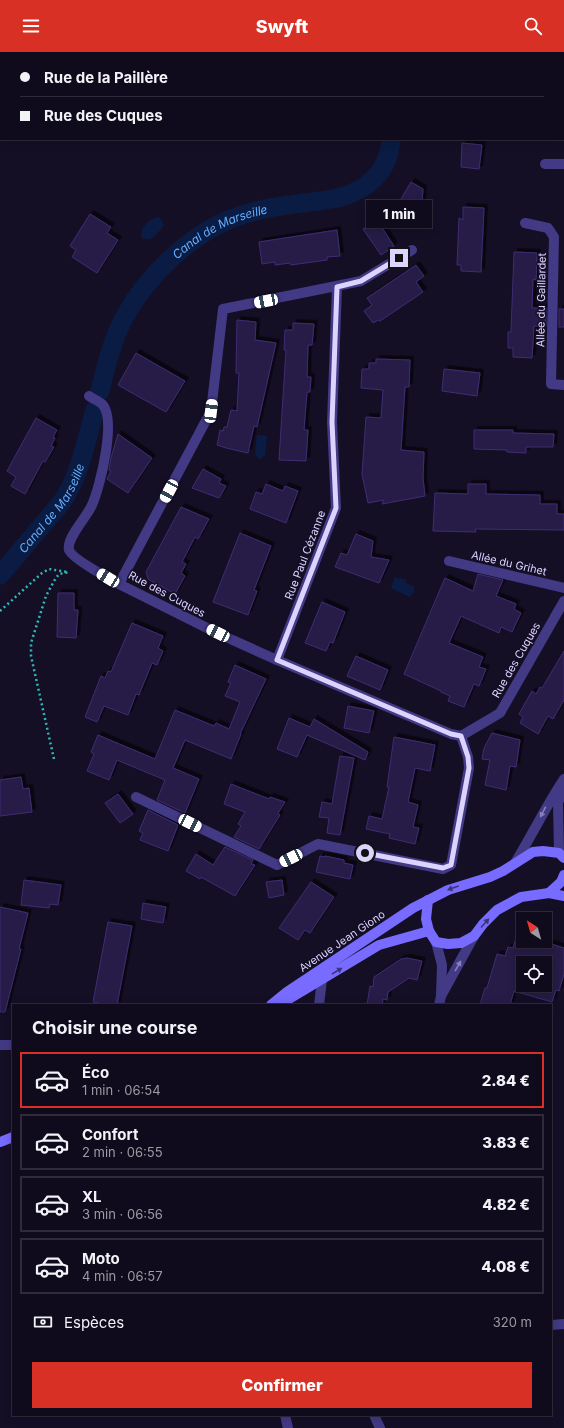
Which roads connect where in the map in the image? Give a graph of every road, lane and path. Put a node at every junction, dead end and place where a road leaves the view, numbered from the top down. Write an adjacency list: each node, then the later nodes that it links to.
1 (545, 164): 2 (street)
2 (564, 164)
3 (525, 223): 6 (street, Allée du Gaillardet)
4 (412, 250): 5 (street, Rue des Cuques)
5 (337, 287): 11 (street, Rue des Cuques); 15 (street, Rue Paul Cézanne)
6 (564, 385)
7 (89, 396): 11 (street)
8 (449, 561): 12 (street, Allée du Grihet)
9 (68, 572): 10 (path); 14 (path); 17 (path)
10 (74, 573)
11 (119, 584): 15 (street, Rue des Cuques)
12 (564, 588)
13 (564, 601): 16 (street, Rue des Cuques)
14 (0, 611)
15 (277, 660): 16 (street, Rue des Cuques)
16 (461, 736): 20 (street)
17 (54, 759)
18 (564, 779): 22 (street, one-way to 22)
19 (564, 788): 21 (street)
20 (136, 797)
21 (562, 855): 22 (street, Avenue Jean Giono)
22 (515, 863): 26 (street, Avenue Jean Giono, one-way to 26)
23 (564, 875): 24 (street)
24 (549, 893): 25 (street); 28 (street, one-way to 24)
25 (564, 896)
26 (428, 900): 27 (street); 32 (street, Avenue Jean Giono)
27 (429, 931): 29 (street); 30 (street, Avenue Jean Giono, one-way to 27)
28 (474, 936): 29 (street); 31 (street, one-way to 28)
29 (436, 942): 31 (street)
30 (322, 980): 33 (street, Avenue Jean Giono); 34 (street)
31 (440, 1000)
32 (271, 1004)
33 (281, 1004)
34 (319, 1004)
35 (0, 1044): 36 (street)
36 (12, 1045)
37 (12, 1136): 38 (street)
38 (0, 1142)
39 (564, 1324): 40 (street)
40 (552, 1326)
41 (284, 1416): 43 (street)
42 (374, 1416): 44 (street)
43 (288, 1428)
44 (380, 1428)

